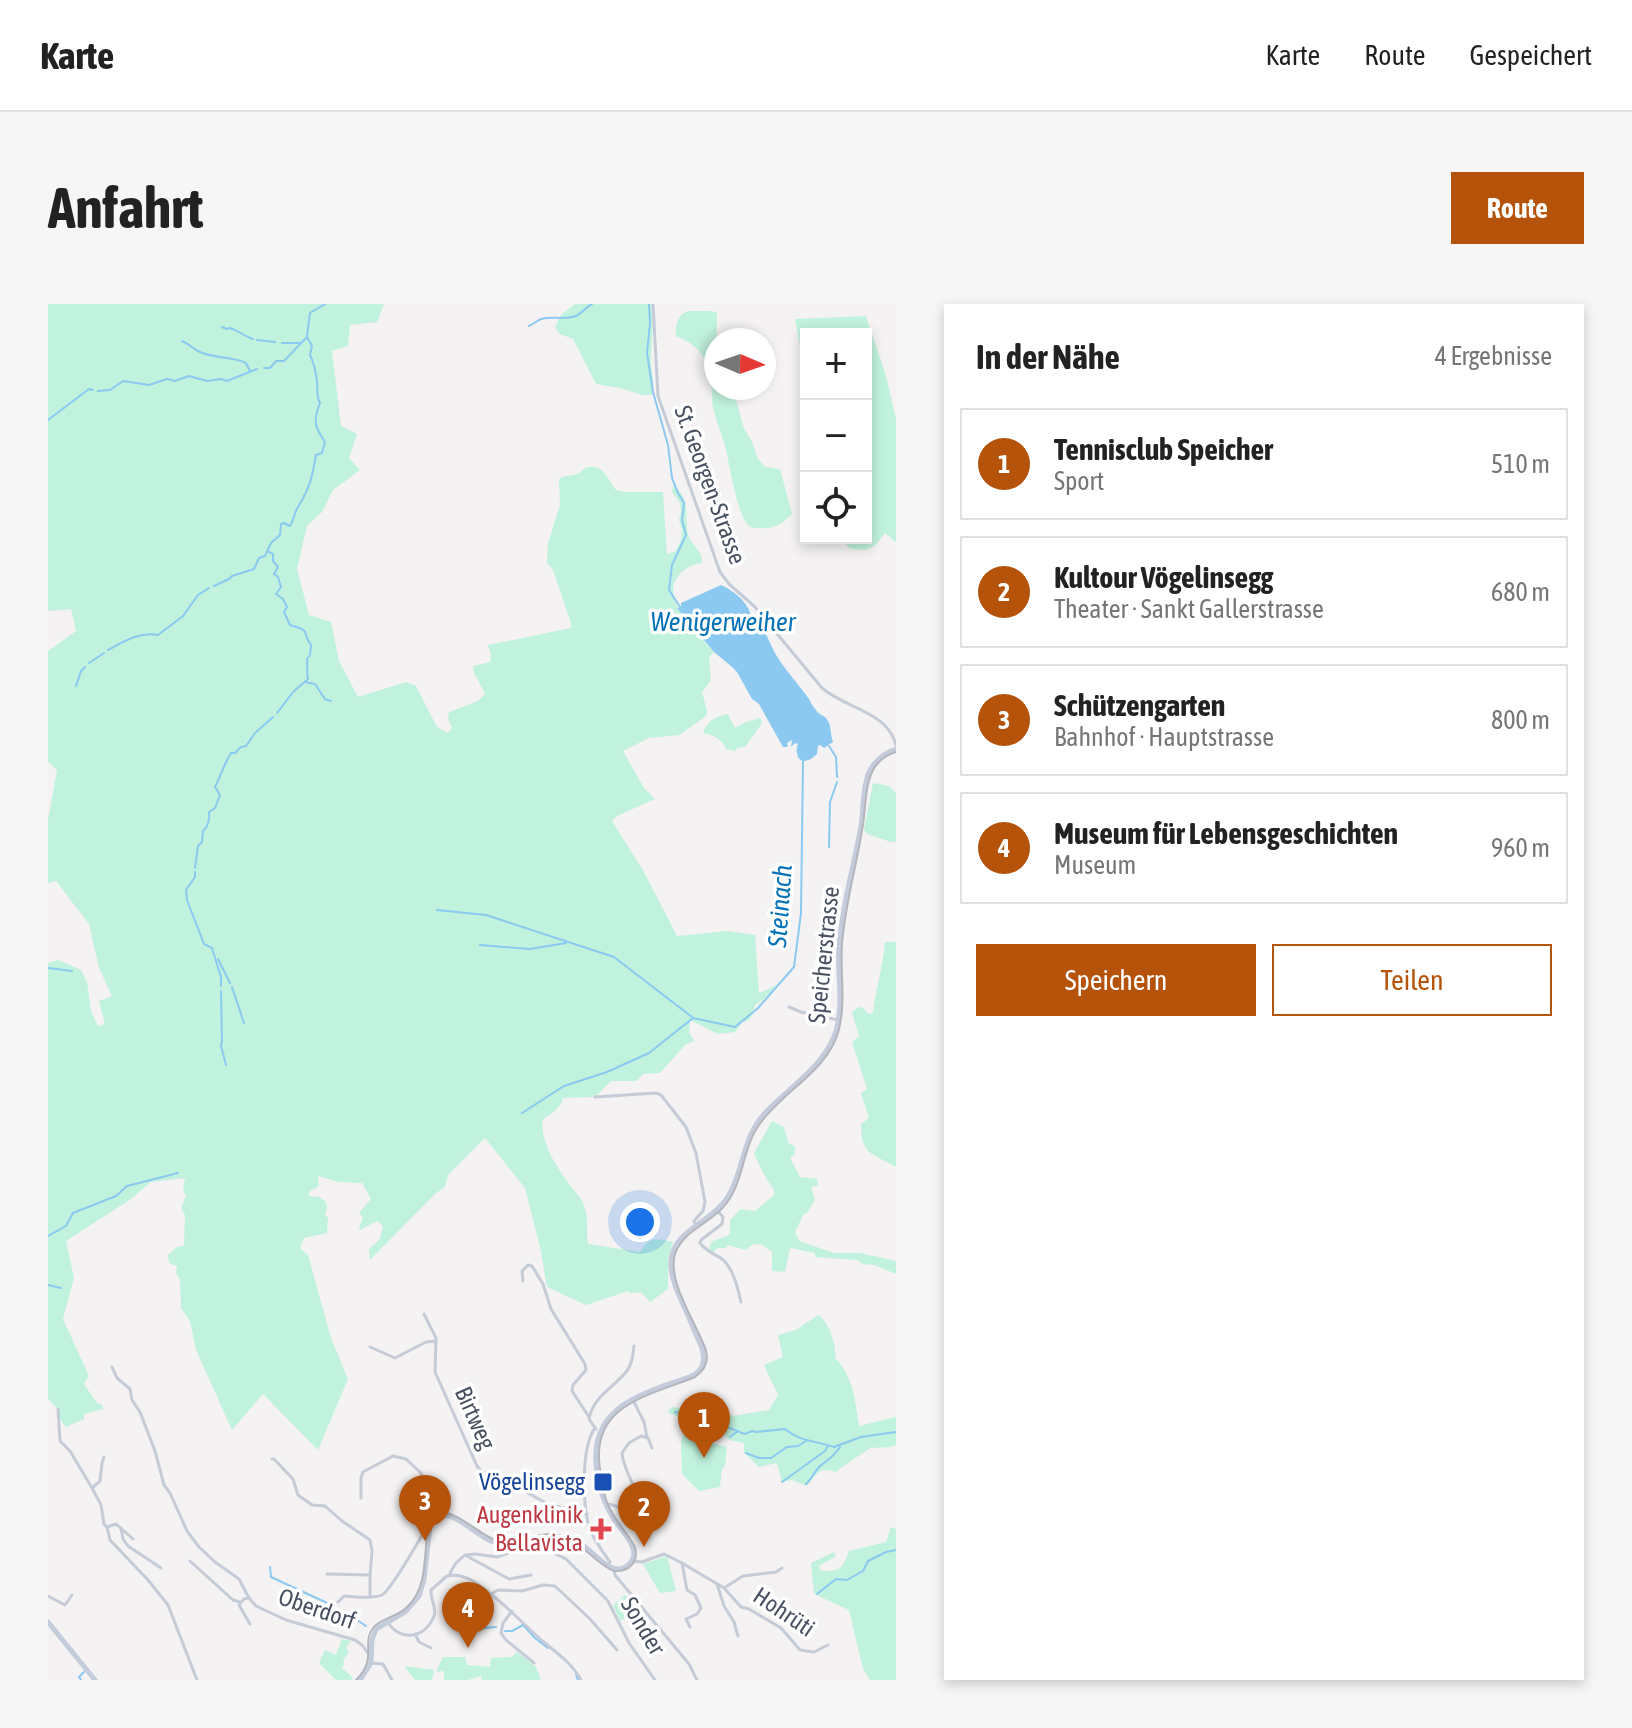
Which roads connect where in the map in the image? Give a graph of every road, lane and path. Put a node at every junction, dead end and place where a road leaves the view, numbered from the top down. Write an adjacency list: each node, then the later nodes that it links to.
1 (653, 304): 2 (street, St. Georgen-Strasse)
2 (896, 747): 4 (main road, Speicherstrasse)
3 (789, 1007): 4 (street)
4 (838, 1020): 6 (main road, Speicherstrasse)
5 (595, 1097): 7 (street)
6 (717, 1210): 7 (main road, Speicherstrasse); 9 (street)
7 (696, 1226): 15 (main road, Speicherstrasse)
8 (523, 1281): 17 (street)
9 (741, 1302)
10 (424, 1314): 11 (street, Birtweg)
11 (436, 1341): 13 (street); 26 (street, Birtweg)
12 (634, 1346): 17 (street)
13 (370, 1347)
14 (112, 1367): 54 (street, Oberdorf)
15 (632, 1399): 18 (main road); 19 (street)
16 (58, 1409): 23 (street)
17 (589, 1417): 18 (street)
18 (598, 1430): 25 (main road); 26 (street)
19 (647, 1437): 20 (street); 25 (street)
20 (652, 1448)
21 (104, 1457): 23 (street)
22 (272, 1459): 43 (street)
23 (92, 1488): 28 (street)
24 (361, 1498): 27 (street)
25 (606, 1506): 36 (main road)
26 (587, 1514): 38 (street)
27 (441, 1515): 30 (main road); 31 (main road)
28 (107, 1527): 29 (street); 71 (street)
29 (121, 1528): 32 (street); 39 (street)
30 (430, 1530): 53 (street); 58 (main road)
31 (561, 1538): 33 (street); 38 (main road)
32 (133, 1539)
33 (519, 1549): 34 (street); 75 (street, Sonder)
34 (465, 1555): 44 (street); 45 (street)
35 (190, 1561): 55 (street, Oberdorf)
36 (632, 1561): 37 (street, Hohrüti); 41 (main road)
37 (682, 1563): 47 (street, Hohrüti); 61 (street)
38 (608, 1565): 41 (main road)
39 (161, 1568)
40 (782, 1568): 49 (street, Hohrüti)
41 (615, 1569): 76 (street)
42 (327, 1574): 43 (street)
43 (370, 1575): 53 (street)
44 (450, 1575): 50 (street); 62 (street)
45 (531, 1575)
46 (558, 1580): 48 (street)
47 (717, 1584): 49 (street, Hohrüti); 63 (street, Hohrüti)
48 (555, 1586): 50 (street); 66 (street)
49 (724, 1588): 64 (street, Hohrüti)
50 (491, 1594): 57 (street)
51 (72, 1595): 52 (street)
52 (48, 1596)
53 (370, 1596): 56 (street)
54 (249, 1598): 55 (street, Oberdorf); 67 (street, Oberdorf)
55 (240, 1602): 60 (street, Oberdorf)
56 (338, 1602)
57 (512, 1611): 69 (street); 74 (street)
58 (387, 1621): 62 (street); 67 (main road)
59 (48, 1622): 70 (main road)
60 (250, 1624)
61 (690, 1627)
62 (415, 1634): 65 (street)
63 (738, 1636)
64 (828, 1645)
65 (431, 1648)
66 (617, 1650)
67 (371, 1653): 68 (main road)
68 (371, 1663): 72 (main road); 73 (street)
69 (534, 1663)
70 (95, 1680)
71 (197, 1680)
72 (360, 1680)
73 (392, 1680)
74 (581, 1680)
75 (655, 1680)
76 (697, 1680)

